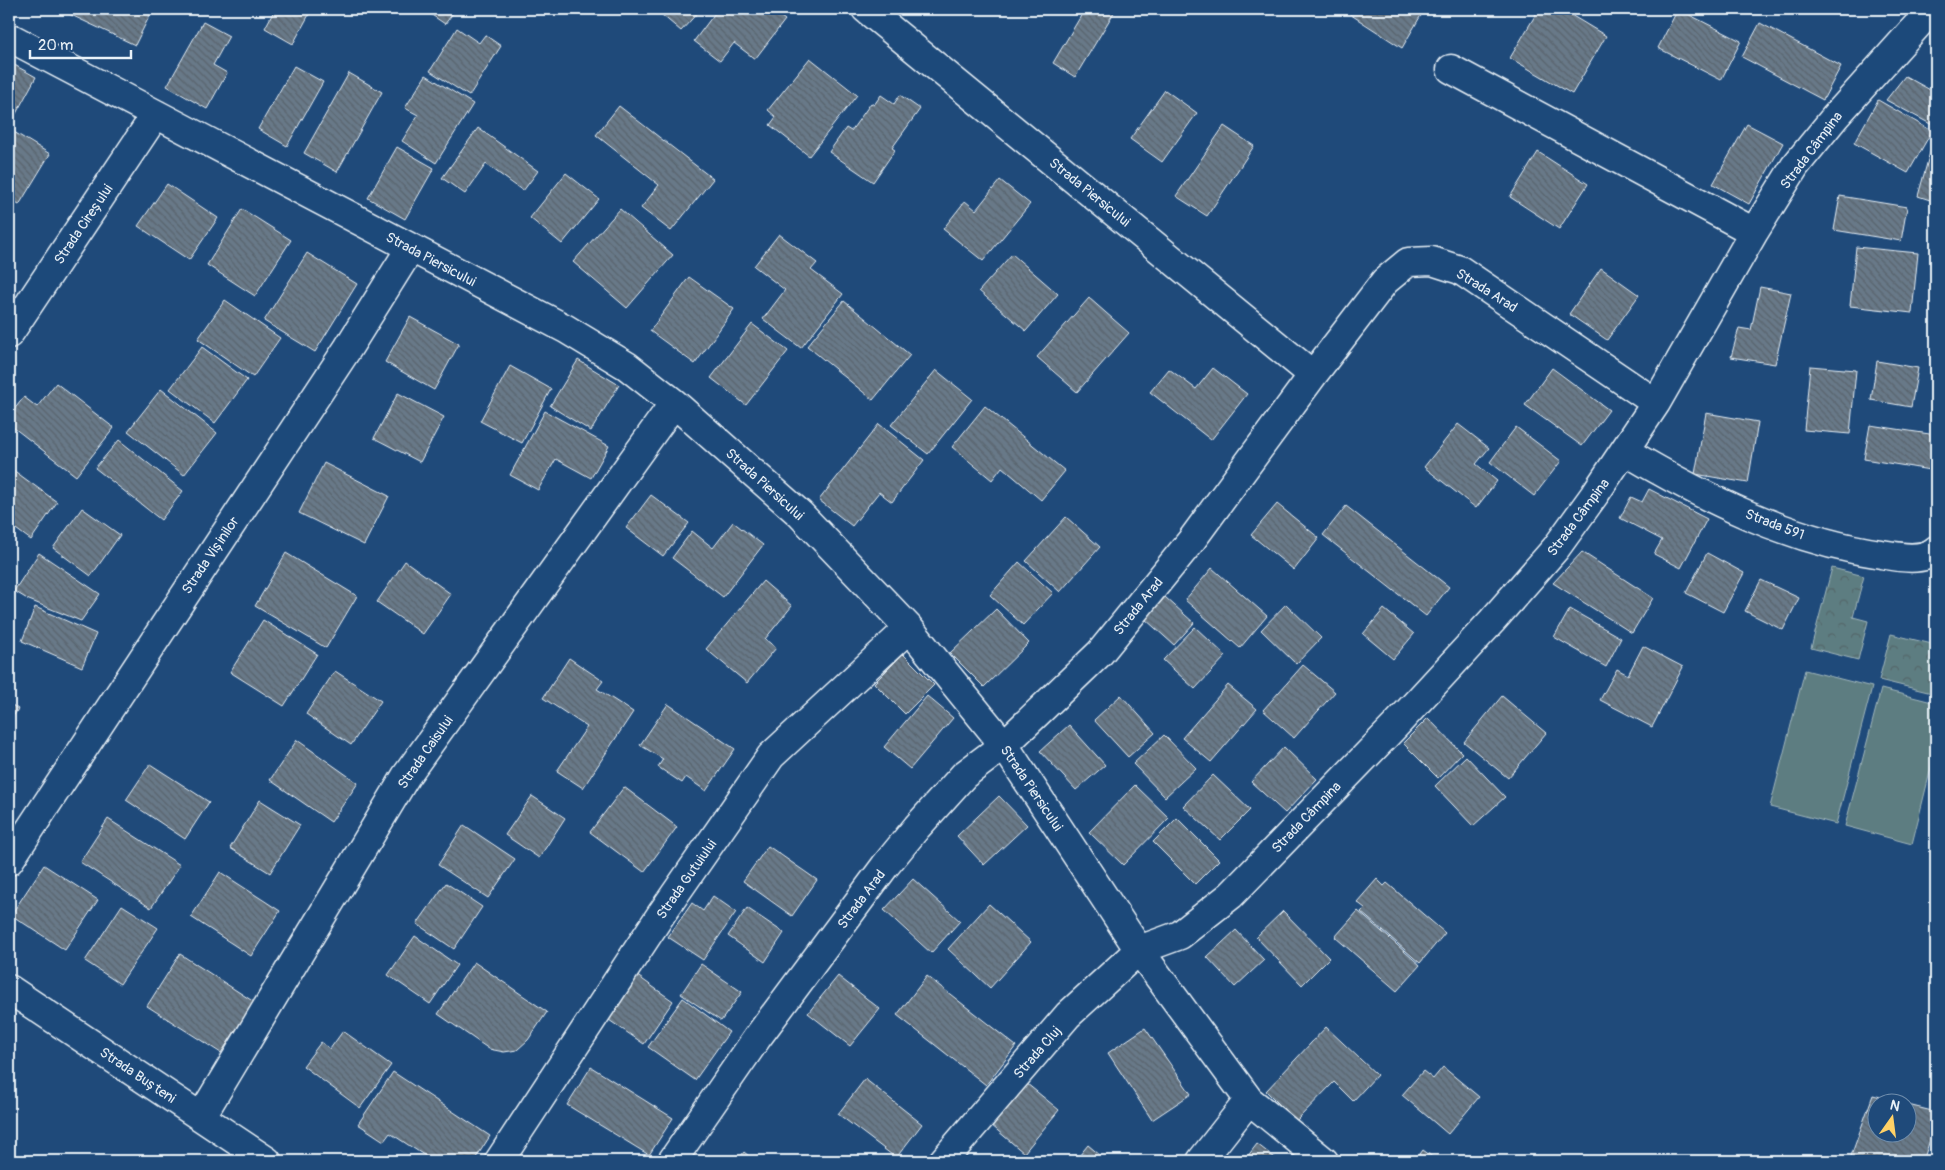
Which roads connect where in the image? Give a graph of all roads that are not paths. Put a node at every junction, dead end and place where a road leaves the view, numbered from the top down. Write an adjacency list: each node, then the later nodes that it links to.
1 (866, 9): 9 (street, Strada Piersicului)
2 (1932, 9): 6 (street, Strada Câmpina)
3 (9, 37): 5 (street, Strada Piersicului)
4 (1451, 69): 6 (street)
5 (156, 114): 7 (street, Strada Piersicului); 8 (street, Strada Cireșului)
6 (1754, 232): 11 (street, Strada Câmpina)
7 (410, 248): 10 (street, Strada Piersicului); 16 (street, Strada Vișinilor)
8 (9, 334)
9 (1313, 375): 11 (street, Strada Arad); 15 (street, Strada Arad)
10 (674, 403): 14 (street, Strada Piersicului); 20 (street, Strada Caisului)
11 (1656, 403): 12 (street, Strada Câmpina)
12 (1625, 451): 13 (street, Strada 591); 17 (street, Strada Câmpina)
13 (1936, 550)
14 (909, 628): 15 (street, Strada Piersicului); 22 (street, Strada Gutuiului)
15 (1004, 745): 17 (street, Strada Piersicului); 23 (street, Strada Arad)
16 (9, 861)
17 (1139, 950): 19 (street, Strada Piersicului); 24 (street, Strada Cluj)
18 (9, 989): 20 (street, Strada Bușteni)
19 (1248, 1100): 25 (street); 26 (street, Strada Piersicului)
20 (200, 1117): 21 (street, Strada Bușteni)
21 (267, 1161)
22 (499, 1161)
23 (672, 1161)
24 (943, 1161)
25 (1201, 1161)
26 (1324, 1161)

